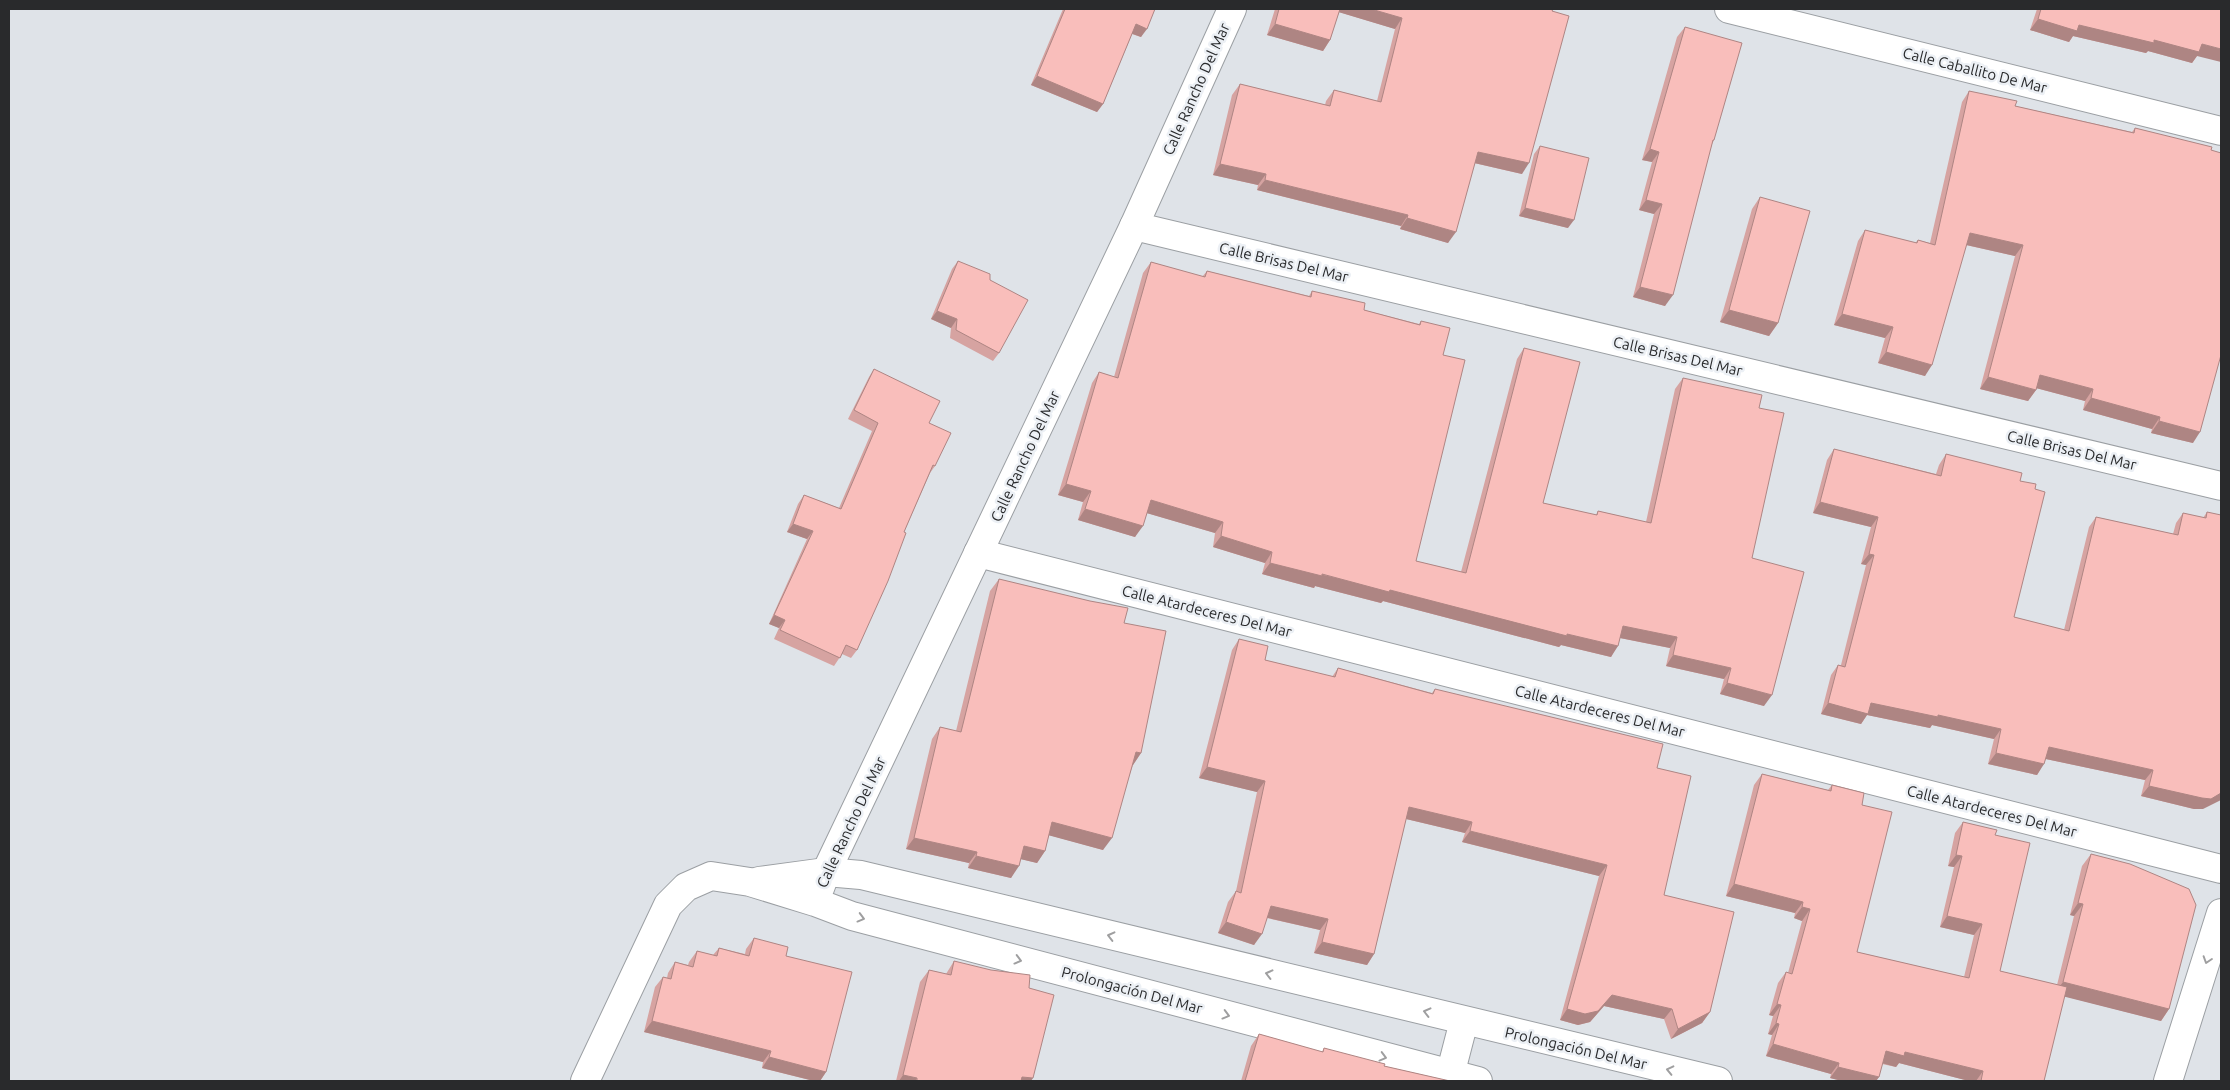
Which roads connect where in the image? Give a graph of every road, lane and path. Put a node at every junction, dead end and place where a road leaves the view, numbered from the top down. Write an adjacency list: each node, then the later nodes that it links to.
1 (1232, 9): 4 (street, Calle Rancho Del Mar)
2 (1729, 9): 3 (street, Calle Caballito De Mar)
3 (2221, 131)
4 (1134, 226): 5 (street, Calle Brisas Del Mar); 6 (street, Calle Rancho Del Mar)
5 (2221, 486)
6 (978, 553): 7 (street, Calle Atardeceres Del Mar); 8 (street, Calle Rancho Del Mar)
7 (2221, 869)
8 (826, 872): 9 (street, Prolongación Del Mar); 10 (street, Calle Rancho Del Mar); 12 (street, Prolongación Del Mar, one-way to 8)
9 (750, 882): 10 (street, Prolongación Del Mar); 14 (street)
10 (815, 902): 13 (street, Prolongación Del Mar, one-way to 13)
11 (2221, 913): 17 (street, one-way to 17)
12 (1464, 1021): 13 (street); 16 (street, Prolongación Del Mar, one-way to 12)
13 (1450, 1075): 15 (street, Prolongación Del Mar)
14 (585, 1081)
15 (1478, 1081)
16 (1718, 1081)
17 (2168, 1081)

